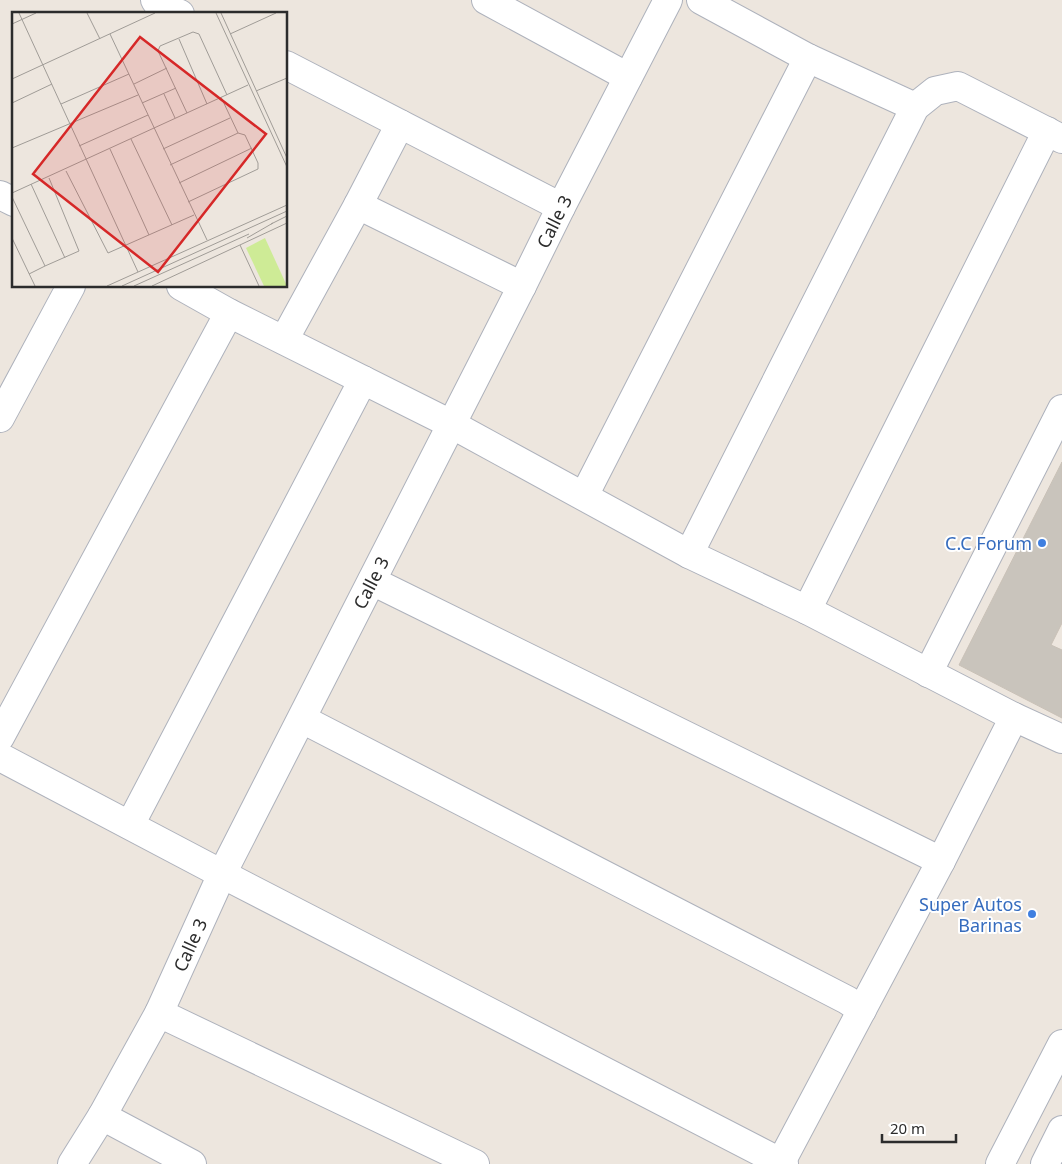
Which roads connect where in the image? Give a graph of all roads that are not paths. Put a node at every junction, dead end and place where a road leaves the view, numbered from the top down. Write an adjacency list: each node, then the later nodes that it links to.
1 (155, 0): 5 (street)
2 (486, 0): 8 (street)
3 (668, 0): 8 (street, Calle 3)
4 (701, 0): 6 (street)
5 (176, 12)
6 (808, 58): 9 (street); 25 (street)
7 (288, 66): 10 (street)
8 (628, 77): 15 (street, Calle 3)
9 (915, 107): 11 (street); 26 (street)
10 (400, 124): 14 (street); 15 (street)
11 (1054, 135): 28 (street)
12 (0, 195): 13 (street)
13 (12, 201)
14 (358, 205): 16 (street); 20 (street)
15 (561, 207): 16 (street, Calle 3)
16 (522, 286): 24 (street, Calle 3)
17 (70, 288): 23 (street)
18 (185, 288): 19 (street)
19 (229, 313): 20 (street); 32 (street)
20 (284, 340): 21 (street)
21 (363, 380): 24 (street); 35 (street)
22 (1062, 409): 29 (street)
23 (0, 418)
24 (451, 424): 25 (street); 27 (street, Calle 3)
25 (584, 496): 26 (street)
26 (689, 554): 28 (street)
27 (372, 581): 31 (street, Calle 3); 36 (street)
28 (808, 610): 29 (street)
29 (928, 673): 30 (street)
30 (1014, 717): 33 (street); 36 (street)
31 (302, 719): 37 (street, Calle 3); 38 (street)
32 (0, 737)
33 (1062, 739)
34 (0, 757): 35 (street)
35 (130, 826): 37 (street)
36 (942, 861): 38 (street)
37 (222, 874): 39 (street, Calle 3); 43 (street)
38 (862, 1010): 43 (street)
39 (159, 1013): 41 (street, Calle 3); 46 (street)
40 (1062, 1044): 47 (street)
41 (102, 1116): 44 (street, Calle 3); 45 (street)
42 (1062, 1130): 48 (street)
43 (782, 1163)
44 (72, 1164)
45 (192, 1164)
46 (475, 1164)
47 (1000, 1164)
48 (1044, 1164)

